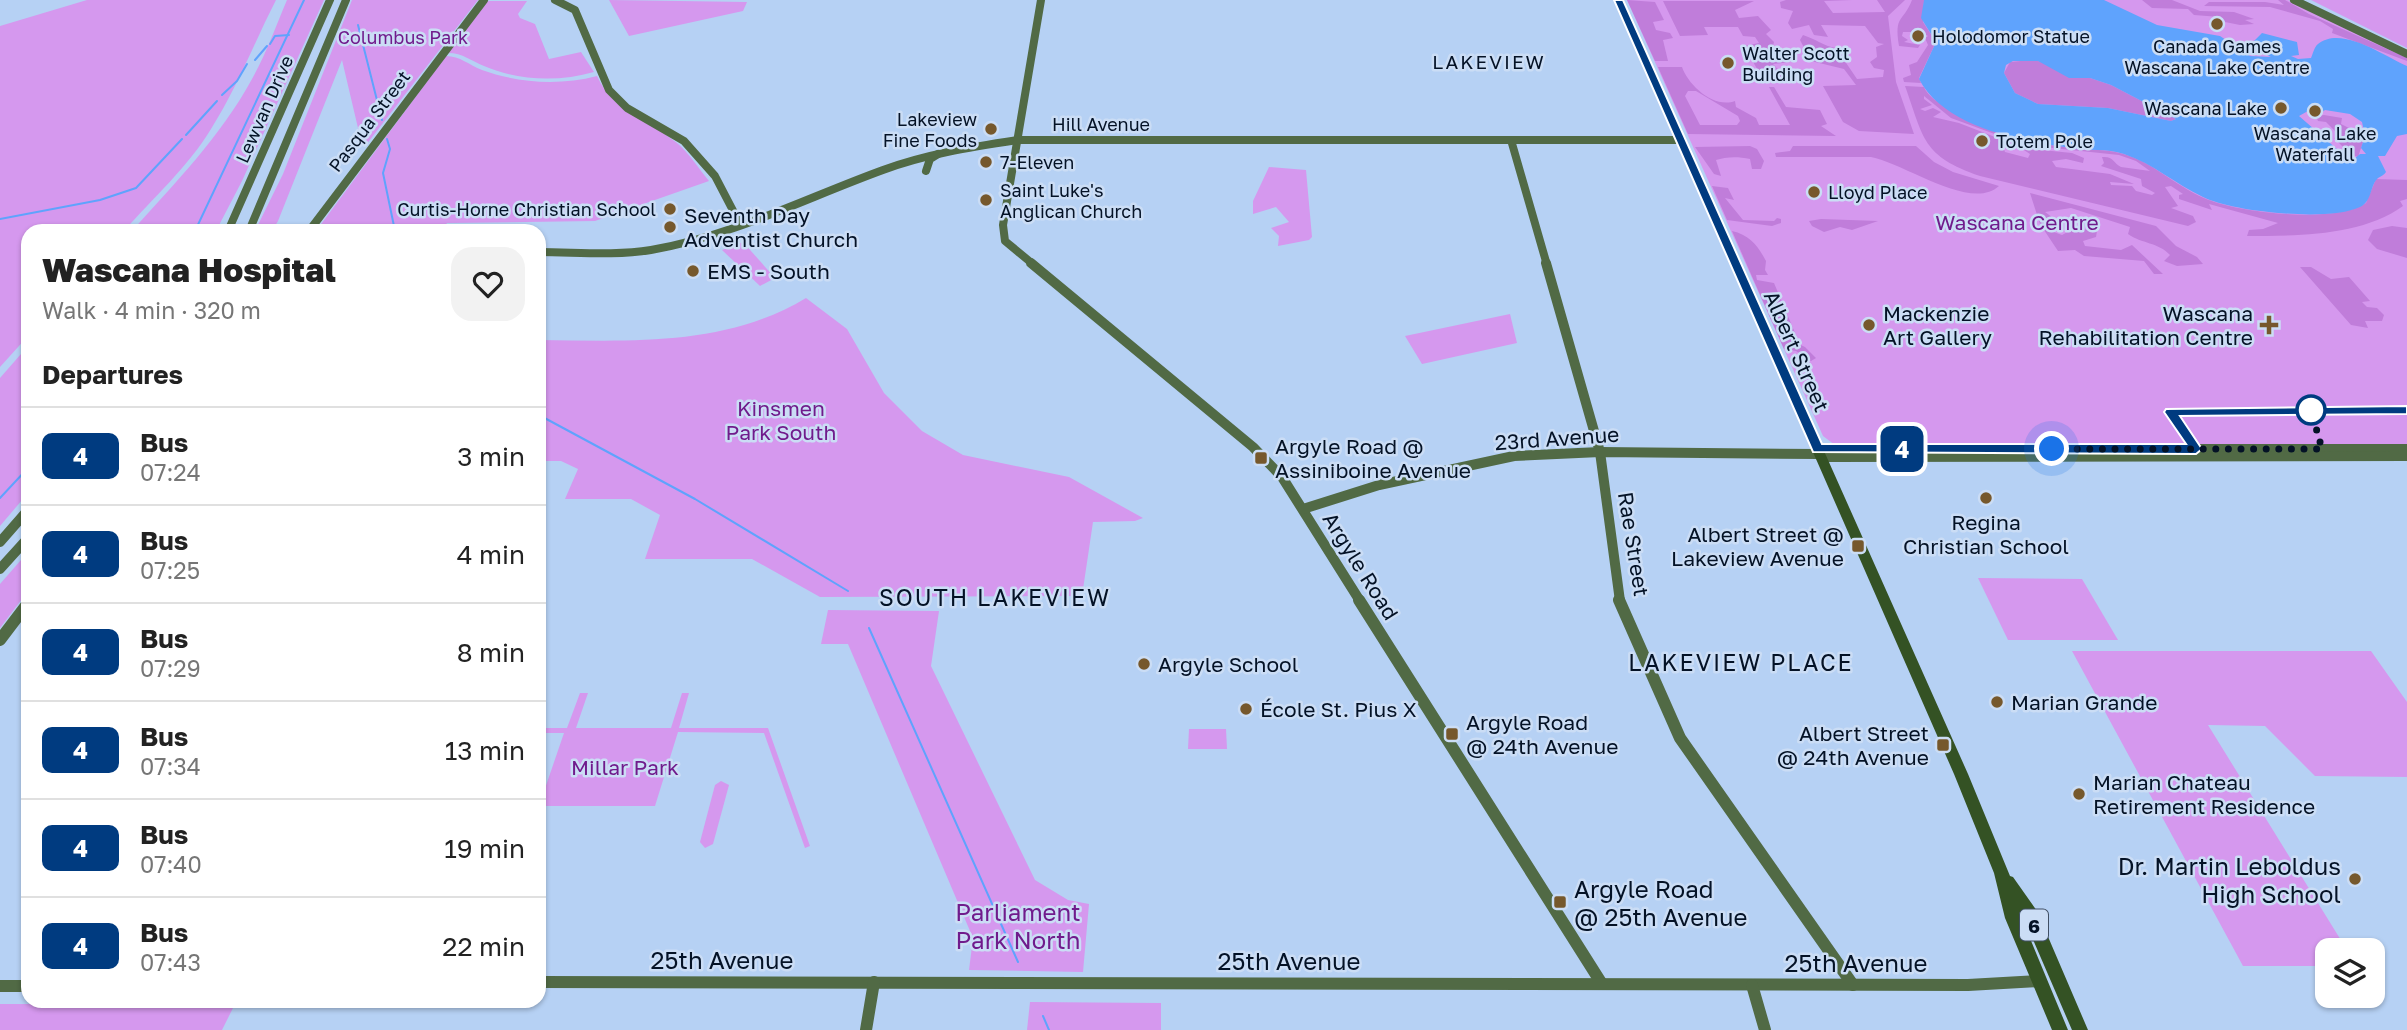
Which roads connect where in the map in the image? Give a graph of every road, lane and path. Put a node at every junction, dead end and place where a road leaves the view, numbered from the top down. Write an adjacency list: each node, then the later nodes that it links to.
1 (330, 0): 15 (street, Lewvan Drive)
2 (346, 0): 16 (street, Lewvan Drive)
3 (484, 0): 17 (street, Pasqua Street)
4 (555, 0): 18 (street)
5 (1041, 0): 10 (street)
6 (1619, 0): 12 (main road, Albert Street / 6)
7 (2294, 0): 9 (street)
8 (2305, 0): 9 (street)
9 (2407, 52)
10 (1018, 140): 11 (street, Hill Avenue); 13 (street, Hill Avenue); 24 (street, Argyle Road)
11 (1511, 140): 12 (street, Hill Avenue); 21 (street, Rae Street)
12 (1680, 140): 22 (main road, Albert Street / 6)
13 (940, 152): 14 (street); 18 (street, Hill Avenue)
14 (926, 171)
15 (231, 224)
16 (252, 224)
17 (314, 224)
18 (740, 224): 19 (street, Hill Avenue)
19 (546, 252)
20 (2407, 449): 22 (street, 23rd Avenue)
21 (1600, 452): 22 (street, 23rd Avenue); 24 (street, 23rd Avenue); 37 (street, Rae Street)
22 (1819, 453): 23 (street, 23rd Avenue); 31 (main road, Albert Street / 6)
23 (2407, 456)
24 (1303, 509): 35 (street, Argyle Road)
25 (21, 518): 26 (street)
26 (0, 542)
27 (21, 546): 28 (street)
28 (0, 569)
29 (21, 612): 30 (street)
30 (0, 640)
31 (2002, 873): 32 (main road, Albert Street / 6); 43 (main road, Albert Street / 6)
32 (2039, 981): 37 (street, 25th Avenue); 42 (main road, Albert Street / 6)
33 (546, 982): 34 (street, 25th Avenue)
34 (874, 982): 35 (street, 25th Avenue); 40 (street)
35 (1602, 984): 36 (street, 25th Avenue)
36 (1752, 985): 37 (street, 25th Avenue); 41 (street)
37 (1853, 985)
38 (0, 986): 39 (street)
39 (21, 986)
40 (866, 1030)
41 (1765, 1030)
42 (2060, 1030)
43 (2080, 1030)

